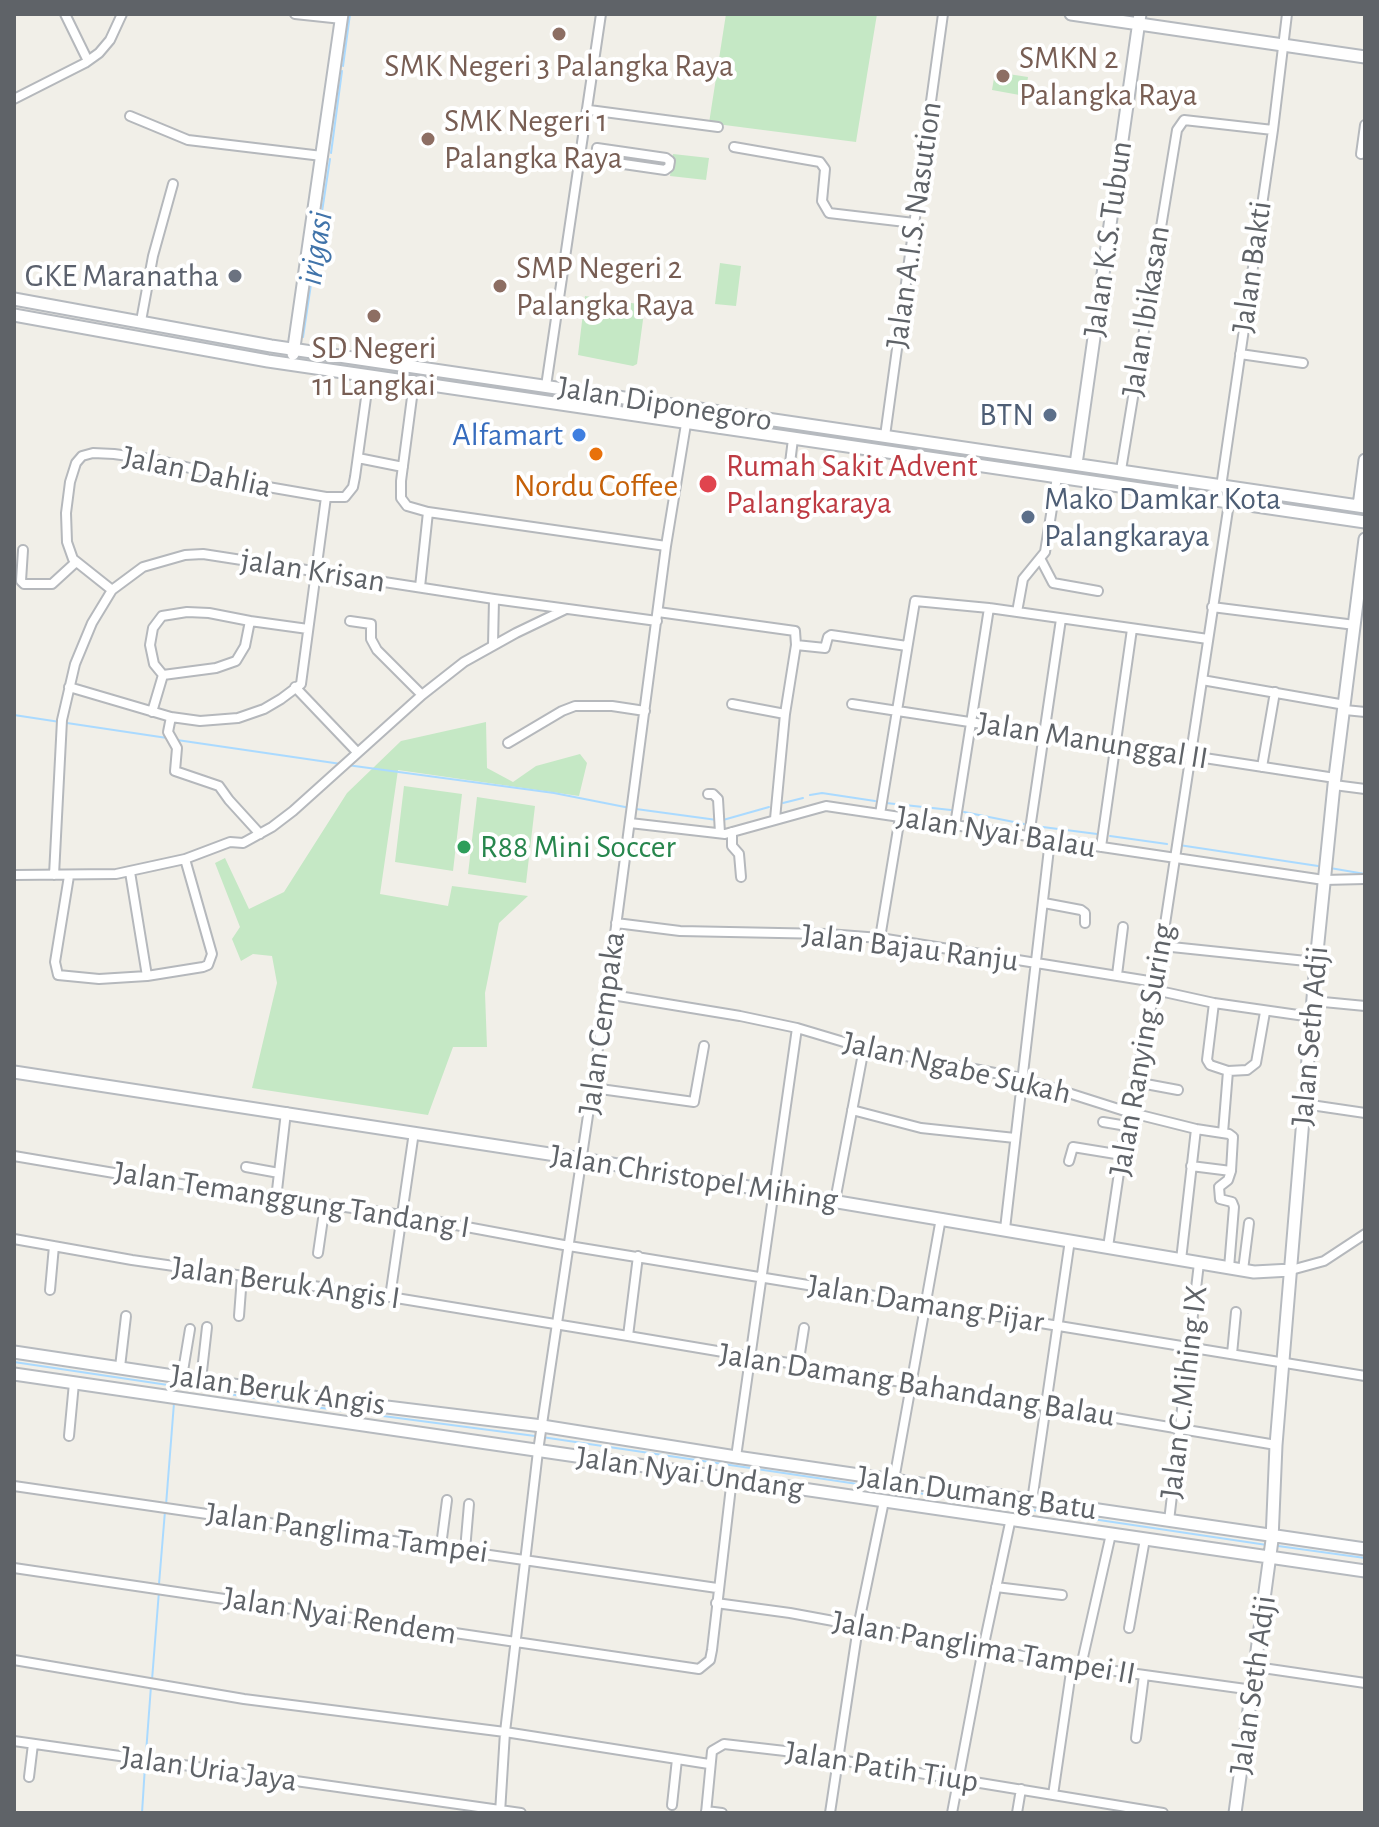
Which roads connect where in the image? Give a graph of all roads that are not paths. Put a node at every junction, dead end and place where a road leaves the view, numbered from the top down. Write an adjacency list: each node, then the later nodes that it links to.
1 (65, 14): 12 (street)
2 (122, 14): 12 (street)
3 (295, 14): 8 (street)
4 (601, 14): 14 (street)
5 (943, 14): 25 (street, Jalan A.I.S. Nasution)
6 (1071, 14): 9 (street)
7 (1287, 14): 10 (street, Jalan Bakti)
8 (342, 17): 23 (street)
9 (1139, 18): 10 (street); 45 (street, Jalan K.S. Tubun)
10 (1283, 47): 11 (street); 18 (street, Jalan Bakti)
11 (1365, 57)
12 (88, 61): 13 (street)
13 (14, 99)
14 (589, 110): 17 (street); 20 (street)
15 (130, 116): 23 (street)
16 (1365, 125): 22 (street)
17 (718, 127)
18 (1273, 130): 30 (street, Jalan Bakti); 49 (street, Jalan Ibikasan)
19 (734, 147): 25 (street)
20 (583, 152): 21 (street); 35 (street)
21 (596, 154): 21 (street)
22 (1361, 154)
23 (322, 156): 29 (street)
24 (173, 184): 28 (street)
25 (914, 223): 40 (street, Jalan A.I.S. Nasution)
26 (14, 299): 28 (street, Jalan Diponegoro)
27 (14, 315): 31 (street, Jalan Diponegoro)
28 (141, 321): 29 (street, Jalan Diponegoro)
29 (294, 349): 31 (street); 35 (street, Jalan Diponegoro)
30 (1240, 354): 32 (street); 51 (street, Jalan Bakti)
31 (292, 363): 33 (street, Jalan Diponegoro)
32 (1303, 363)
33 (369, 376): 34 (street, Jalan Diponegoro); 43 (street)
34 (414, 382): 38 (street, Jalan Diponegoro); 47 (street)
35 (546, 386): 36 (street, Jalan Diponegoro)
36 (688, 408): 37 (street, Jalan Diponegoro); 38 (street)
37 (765, 420): 39 (street); 40 (street, Jalan Diponegoro)
38 (686, 424): 39 (street, Jalan Diponegoro); 58 (street, Jalan Cempaka)
39 (764, 435): 41 (street, Jalan Diponegoro)
40 (885, 436): 42 (street, Jalan Diponegoro)
41 (793, 439): 46 (street, Jalan Diponegoro); 48 (street)
42 (982, 450): 45 (street, Jalan Diponegoro); 46 (street)
43 (358, 458): 47 (street); 52 (street)
44 (1365, 460): 54 (street)
45 (1076, 464): 49 (street, Jalan Diponegoro)
46 (979, 466): 50 (street, Jalan Diponegoro)
47 (403, 467): 55 (street)
48 (746, 467)
49 (1121, 470): 51 (street, Jalan Diponegoro)
50 (1057, 477): 53 (street, Jalan Diponegoro); 60 (street)
51 (1221, 487): 54 (street, Jalan Diponegoro)
52 (326, 497): 61 (street, Jalan Dahlia); 62 (street)
53 (1229, 503): 56 (street, Jalan Diponegoro); 67 (street, Jalan Ranying Suring)
54 (1362, 507)
55 (428, 512): 58 (street); 63 (street)
56 (1365, 522)
57 (1365, 539): 75 (street, Jalan Seth Adji)
58 (666, 546): 71 (street, Jalan Cempaka)
59 (23, 550): 61 (street)
60 (1041, 560): 65 (street); 70 (street)
61 (76, 562): 64 (street)
62 (316, 570): 63 (street, jalan Krisan); 64 (street, jalan Krisan); 76 (street)
63 (420, 587): 66 (street, jalan Krisan)
64 (112, 590): 84 (street, jalan Krisan)
65 (1098, 591)
66 (494, 599): 69 (street, jalan Krisan); 79 (street)
67 (1212, 607): 75 (street); 78 (street, Jalan Ranying Suring)
68 (989, 608): 70 (street); 81 (street); 97 (street)
69 (567, 609): 71 (street, jalan Krisan); 79 (street)
70 (1017, 612): 72 (street)
71 (657, 617): 80 (street, jalan Krisan); 91 (street, Jalan Cempaka)
72 (1061, 619): 77 (street); 98 (street)
73 (250, 621): 76 (street); 82 (street); 82 (street)
74 (350, 621): 87 (street)
75 (1355, 625): 90 (street, Jalan Seth Adji)
76 (308, 629): 85 (street)
77 (1132, 629): 78 (street); 100 (street)
78 (1208, 639): 83 (street, Jalan Ranying Suring)
79 (493, 645): 87 (street)
80 (796, 645): 81 (street); 95 (street)
81 (907, 646): 92 (street)
82 (163, 675): 93 (street)
83 (1202, 680): 86 (street); 102 (street, Jalan Ranying Suring)
84 (69, 687): 93 (street); 122 (street, jalan Krisan)
85 (295, 687): 96 (street); 101 (street)
86 (1275, 692): 90 (street); 103 (street)
87 (422, 695): 101 (street)
88 (732, 704): 95 (street)
89 (852, 704): 92 (street, Jalan Manunggal II)
90 (1345, 707): 94 (street); 104 (street, Jalan Seth Adji)
91 (645, 711): 99 (street); 109 (street, Jalan Cempaka)
92 (897, 711): 97 (street, Jalan Manunggal II); 107 (street)
93 (152, 712): 96 (street)
94 (1365, 712)
95 (785, 714): 108 (street)
96 (171, 717): 115 (street)
97 (971, 723): 98 (street, Jalan Manunggal II); 111 (street)
98 (1043, 731): 100 (street, Jalan Manunggal II); 113 (street)
99 (508, 743)
100 (1115, 744): 102 (street, Jalan Manunggal II); 117 (street)
101 (354, 755): 115 (street)
102 (1191, 756): 103 (street, Jalan Manunggal II); 118 (street, Jalan Ranying Suring)
103 (1262, 767): 104 (street, Jalan Manunggal II)
104 (1334, 781): 105 (street, Jalan Manunggal II); 123 (street, Jalan Seth Adji)
105 (1365, 789)
106 (708, 794): 112 (street)
107 (881, 809): 108 (street, Jalan Nyai Balau); 110 (street, Jalan Nyai Balau)
108 (775, 814): 114 (street, Jalan Nyai Balau)
109 (631, 815): 112 (street, Jalan Nyai Balau); 128 (street, Jalan Cempaka)
110 (900, 817): 111 (street, Jalan Nyai Balau); 131 (street)
111 (956, 820): 113 (street, Jalan Nyai Balau)
112 (720, 828): 114 (street, Jalan Nyai Balau)
113 (1029, 831): 116 (street, Jalan Nyai Balau)
114 (732, 832): 125 (street)
115 (260, 834): 119 (street)
116 (1050, 840): 117 (street, Jalan Nyai Balau); 127 (street)
117 (1102, 842): 118 (street, Jalan Nyai Balau)
118 (1176, 853): 123 (street, Jalan Nyai Balau); 132 (street, Jalan Ranying Suring)
119 (185, 859): 120 (street); 136 (street)
120 (130, 872): 124 (street); 136 (street)
121 (14, 875): 122 (street)
122 (54, 875): 124 (street)
123 (1324, 875): 126 (street, Jalan Nyai Balau); 133 (street, Jalan Seth Adji)
124 (69, 876): 136 (street)
125 (741, 877)
126 (1365, 879)
127 (1044, 903): 129 (street); 134 (street)
128 (616, 923): 131 (street, Jalan Bajau Ranju); 138 (street, Jalan Cempaka)
129 (1085, 923)
130 (1123, 927): 135 (street)
131 (880, 938): 134 (street, Jalan Bajau Ranju)
132 (1162, 946): 133 (street); 137 (street, Jalan Ranying Suring)
133 (1316, 962): 139 (street, Jalan Seth Adji)
134 (1036, 963): 135 (street, Jalan Bajau Ranju); 149 (street)
135 (1117, 975): 137 (street, Jalan Bajau Ranju)
136 (147, 976)
137 (1155, 986): 140 (street, Jalan Bajau Ranju); 150 (street, Jalan Ranying Suring)
138 (606, 994): 144 (street, Jalan Ngabe Sukah); 151 (street, Jalan Cempaka)
139 (1313, 1001): 141 (street); 143 (street, Jalan Seth Adji)
140 (1214, 1003): 142 (street, Jalan Bajau Ranju); 147 (street)
141 (1365, 1006)
142 (1265, 1012): 143 (street, Jalan Bajau Ranju); 147 (street)
143 (1312, 1017): 153 (street, Jalan Seth Adji)
144 (797, 1028): 146 (street, Jalan Ngabe Sukah); 172 (street)
145 (704, 1046): 151 (street)
146 (864, 1048): 149 (street, Jalan Ngabe Sukah); 154 (street)
147 (1228, 1071): 162 (street)
148 (14, 1072): 155 (street, Jalan Christopel Mihing)
149 (1021, 1078): 156 (street, Jalan Ngabe Sukah); 163 (street)
150 (1135, 1082): 152 (street); 156 (street, Jalan Ranying Suring)
151 (593, 1088): 166 (street, Jalan Cempaka)
152 (1178, 1090)
153 (1304, 1104): 157 (street); 192 (street, Jalan Seth Adji)
154 (852, 1110): 163 (street); 174 (street)
155 (286, 1112): 161 (street, Jalan Christopel Mihing); 171 (street)
156 (1128, 1112): 159 (street, Jalan Ranying Suring); 160 (street, Jalan Ngabe Sukah)
157 (1365, 1113)
158 (1103, 1122): 159 (street)
159 (1127, 1126): 164 (street, Jalan Ranying Suring)
160 (1196, 1129): 162 (street, Jalan Ngabe Sukah); 168 (street)
161 (414, 1132): 166 (street, Jalan Christopel Mihing); 176 (street)
162 (1223, 1133): 170 (street)
163 (1015, 1138): 179 (street)
164 (1122, 1155): 167 (street); 185 (street, Jalan Ranying Suring)
165 (14, 1156): 173 (street, Jalan Temanggung Tandang I)
166 (582, 1159): 172 (street, Jalan Christopel Mihing); 184 (street, Jalan Cempaka)
167 (1069, 1161)
168 (1191, 1166): 170 (street); 188 (street)
169 (246, 1167): 171 (street)
170 (1231, 1171): 190 (street)
171 (279, 1173): 173 (street)
172 (774, 1190): 174 (street, Jalan Christopel Mihing); 194 (street)
173 (276, 1199): 175 (street, Jalan Temanggung Tandang I)
174 (835, 1201): 177 (street, Jalan Christopel Mihing)
175 (325, 1205): 176 (street, Jalan Temanggung Tandang I); 186 (street)
176 (402, 1215): 184 (street, Jalan Temanggung Tandang I); 196 (street)
177 (941, 1218): 179 (street, Jalan Christopel Mihing); 197 (street)
178 (1249, 1223): 191 (street)
179 (1005, 1229): 182 (street, Jalan Christopel Mihing)
180 (1365, 1234): 192 (street, Jalan Christopel Mihing)
181 (14, 1239): 183 (street, Jalan Beruk Angis I)
182 (1070, 1240): 185 (street, Jalan Christopel Mihing); 201 (street)
183 (54, 1246): 193 (street, Jalan Beruk Angis I); 195 (street)
184 (569, 1246): 187 (street, Jalan Damang Pijar); 202 (street, Jalan Cempaka)
185 (1108, 1247): 188 (street, Jalan Christopel Mihing)
186 (318, 1253)
187 (638, 1256): 194 (street, Jalan Damang Pijar); 206 (street)
188 (1181, 1260): 189 (street, Jalan Christopel Mihing)
189 (1199, 1263): 190 (street, Jalan Christopel Mihing); 207 (street, Jalan C.Mihing IX)
190 (1229, 1268): 191 (street, Jalan Christopel Mihing)
191 (1243, 1270): 192 (street, Jalan Christopel Mihing)
192 (1291, 1270): 211 (street, Jalan Seth Adji)
193 (242, 1276): 196 (street, Jalan Beruk Angis I); 200 (street)
194 (761, 1276): 197 (street, Jalan Damang Pijar); 210 (street)
195 (50, 1290)
196 (390, 1297): 202 (street, Jalan Beruk Angis I)
197 (924, 1303): 201 (street, Jalan Damang Pijar); 219 (street)
198 (1236, 1312): 209 (street)
199 (126, 1316): 213 (street)
200 (239, 1316)
201 (1057, 1325): 207 (street, Jalan Damang Pijar); 220 (street)
202 (557, 1326): 206 (street, Jalan Damang Bahandang Balau); 221 (street, Jalan Cempaka)
203 (207, 1327): 217 (street)
204 (804, 1328): 212 (street)
205 (190, 1329): 216 (street)
206 (628, 1336): 210 (street, Jalan Damang Bahandang Balau)
207 (1188, 1348): 209 (street, Jalan Damang Pijar); 222 (street, Jalan C.Mihing IX)
208 (14, 1352): 213 (street, Jalan Beruk Angis)
209 (1232, 1354): 211 (street, Jalan Damang Pijar)
210 (750, 1358): 212 (street, Jalan Damang Bahandang Balau); 226 (street)
211 (1283, 1362): 215 (street, Jalan Damang Pijar); 224 (street, Jalan Seth Adji)
212 (798, 1366): 219 (street, Jalan Damang Bahandang Balau)
213 (120, 1367): 216 (street, Jalan Beruk Angis)
214 (14, 1374): 218 (street, Jalan Nyai Undang)
215 (1365, 1376)
216 (182, 1377): 217 (street, Jalan Beruk Angis)
217 (201, 1380): 221 (street, Jalan Beruk Angis)
218 (74, 1383): 223 (street); 225 (street, Jalan Nyai Undang)
219 (912, 1384): 220 (street, Jalan Damang Bahandang Balau); 228 (street)
220 (1046, 1406): 222 (street, Jalan Damang Bahandang Balau); 232 (street)
221 (542, 1428): 225 (street, Jalan Cempaka); 226 (street, Jalan Dumang Batu)
222 (1178, 1429): 224 (street, Jalan Damang Bahandang Balau); 235 (street, Jalan C.Mihing IX)
223 (69, 1436)
224 (1276, 1445): 237 (street, Jalan Seth Adji)
225 (539, 1449): 227 (street, Jalan Nyai Undang); 243 (street, Jalan Cempaka)
226 (736, 1457): 228 (street, Jalan Dumang Batu)
227 (732, 1478): 231 (street, Jalan Nyai Undang); 247 (street, Jalan Nyai Rendem)
228 (894, 1480): 232 (street, Jalan Dumang Batu)
229 (14, 1486): 239 (street, Jalan Panglima Tampei)
230 (447, 1500): 239 (street)
231 (884, 1501): 234 (street, Jalan Nyai Undang); 250 (street)
232 (1032, 1501): 235 (street, Jalan Dumang Batu)
233 (469, 1504): 241 (street)
234 (1011, 1518): 236 (street, Jalan Nyai Undang); 246 (street)
235 (1169, 1521): 237 (street, Jalan Dumang Batu)
236 (1111, 1534): 238 (street, Jalan Nyai Undang); 255 (street)
237 (1272, 1538): 240 (street, Jalan Dumang Batu); 242 (street, Jalan Seth Adji)
238 (1145, 1539): 242 (street, Jalan Nyai Undang); 251 (street)
239 (441, 1546): 241 (street, Jalan Panglima Tampei)
240 (1365, 1549)
241 (465, 1550): 243 (street, Jalan Panglima Tampei)
242 (1270, 1555): 245 (street, Jalan Nyai Undang); 256 (street, Jalan Seth Adji)
243 (525, 1558): 247 (street); 252 (street, Jalan Cempaka)
244 (14, 1568): 252 (street, Jalan Nyai Rendem)
245 (1365, 1571)
246 (996, 1587): 248 (street); 253 (street)
247 (717, 1588): 249 (street, Jalan Nyai Rendem)
248 (1062, 1595)
249 (716, 1603): 250 (street, Jalan Panglima Tampei II); 252 (street, Jalan Nyai Rendem)
250 (858, 1627): 253 (street, Jalan Panglima Tampei II); 265 (street)
251 (1129, 1628)
252 (516, 1644): 260 (street, Jalan Cempaka)
253 (983, 1649): 255 (street, Jalan Panglima Tampei II); 268 (street)
254 (14, 1660): 260 (street)
255 (1076, 1665): 257 (street, Jalan Panglima Tampei II); 270 (street)
256 (1256, 1667): 258 (street); 259 (street, Jalan Seth Adji)
257 (1144, 1675): 259 (street, Jalan Panglima Tampei II); 261 (street)
258 (1365, 1683)
259 (1253, 1690): 281 (street, Jalan Seth Adji)
260 (505, 1732): 264 (street); 273 (street, Jalan Cempaka)
261 (1136, 1738)
262 (14, 1741): 263 (street, Jalan Uria Jaya)
263 (33, 1744): 267 (street); 273 (street, Jalan Uria Jaya)
264 (677, 1759): 266 (street); 271 (street)
265 (836, 1759): 266 (street, Jalan Patih Tiup); 268 (street, Jalan Patih Tiup); 277 (street)
266 (709, 1764): 274 (street)
267 (29, 1777)
268 (957, 1779): 269 (street, Jalan Patih Tiup); 278 (street)
269 (1021, 1789): 270 (street, Jalan Patih Tiup); 279 (street)
270 (1053, 1795): 272 (street, Jalan Patih Tiup)
271 (672, 1805)
272 (1110, 1809): 280 (street, Jalan Patih Tiup)
273 (500, 1812): 275 (street, Jalan Uria Jaya)
274 (706, 1812): 276 (street)
275 (521, 1813)
276 (722, 1813)
277 (830, 1813)
278 (952, 1813)
279 (1017, 1813)
280 (1163, 1813)
281 (1235, 1813)

